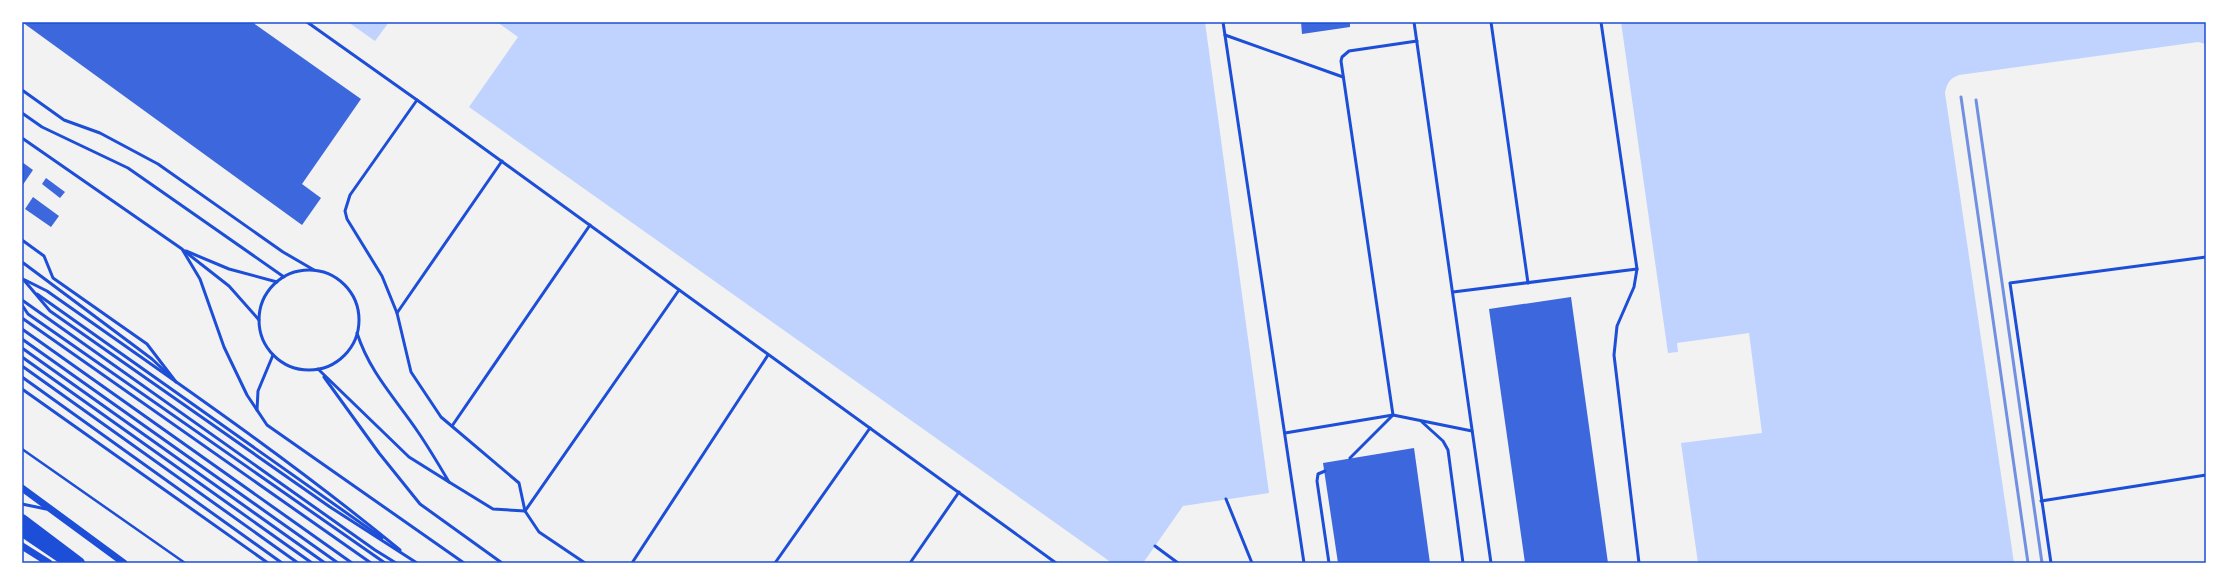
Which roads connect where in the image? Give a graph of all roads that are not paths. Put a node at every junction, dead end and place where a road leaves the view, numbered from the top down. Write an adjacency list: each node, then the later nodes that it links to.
1 (308, 22): 10 (lane)
2 (1223, 22): 6 (lane)
3 (1414, 22): 7 (lane)
4 (1491, 22): 25 (lane)
5 (1601, 22): 19 (lane)
6 (1225, 35): 8 (lane); 53 (lane)
7 (1417, 41): 8 (lane); 28 (lane)
8 (1343, 77): 48 (lane)
9 (22, 90): 20 (lane)
10 (417, 100): 13 (lane); 32 (lane)
11 (22, 113): 21 (lane)
12 (22, 138): 16 (lane)
13 (502, 161): 14 (lane); 32 (lane)
14 (590, 225): 27 (lane); 50 (lane)
15 (22, 240): 45 (lane)
16 (182, 249): 24 (lane); 34 (lane); 47 (lane)
17 (2206, 257): 61 (lane)
18 (22, 262): 45 (lane)
19 (1637, 269): 25 (lane); 101 (lane)
20 (314, 270): 21 (lane); 36 (lane)
21 (284, 277): 24 (lane)
22 (22, 278): 26 (lane); 45 (lane)
23 (22, 282): 26 (lane)
24 (277, 282): 34 (lane)
25 (1528, 283): 28 (lane)
26 (28, 285): 29 (lane)
27 (679, 290): 40 (lane); 64 (lane)
28 (1453, 292): 52 (lane)
29 (36, 293): 70 (lane); 70 (lane)
30 (22, 300): 85 (lane)
31 (22, 305): 84 (lane)
32 (397, 313): 50 (lane)
33 (22, 318): 83 (lane)
34 (259, 320): 39 (lane)
35 (22, 329): 82 (lane)
36 (357, 333): 43 (lane); 57 (lane)
37 (22, 339): 81 (lane)
38 (22, 348): 80 (lane)
39 (273, 355): 43 (lane); 47 (lane)
40 (768, 355): 51 (lane); 90 (lane)
41 (22, 357): 79 (lane)
42 (22, 366): 78 (lane)
43 (318, 369): 57 (lane); 88 (lane)
44 (22, 377): 77 (lane)
45 (178, 384): 70 (lane)
46 (22, 389): 76 (lane)
47 (257, 410): 87 (lane)
48 (1393, 415): 49 (lane); 53 (lane); 54 (lane)
49 (1421, 421): 52 (lane); 99 (lane)
50 (452, 426): 64 (lane)
51 (870, 428): 59 (lane); 91 (lane)
52 (1472, 431): 100 (lane)
53 (1285, 433): 97 (lane)
54 (1350, 458)
55 (1325, 471): 98 (lane)
56 (2206, 475): 61 (lane)
57 (449, 482): 64 (lane)
58 (22, 488): 63 (street)
59 (959, 492): 71 (lane); 92 (lane)
60 (1226, 499): 96 (lane)
61 (2041, 501): 102 (lane)
62 (22, 504): 63 (lane)
63 (52, 510): 75 (street)
64 (525, 511): 89 (lane)
65 (22, 520): 74 (highway)
66 (22, 531): 73 (highway)
67 (22, 542): 69 (lane)
68 (1155, 546): 95 (lane)
69 (25, 547): 72 (street)
70 (410, 559): 86 (lane)
71 (1050, 559): 93 (lane); 94 (lane)
72 (49, 563)
73 (69, 563)
74 (79, 563)
75 (124, 563)
76 (268, 563)
77 (282, 563)
78 (298, 563)
79 (312, 563)
80 (325, 563)
81 (338, 563)
82 (352, 563)
83 (371, 563)
84 (385, 563)
85 (396, 563)
86 (417, 563)
87 (464, 563)
88 (502, 563)
89 (585, 563)
90 (632, 563)
91 (775, 563)
92 (910, 563)
93 (1047, 563)
94 (1056, 563)
95 (1178, 563)
96 (1252, 563)
97 (1304, 563)
98 (1329, 563)
99 (1463, 563)
100 (1491, 563)
101 (1639, 563)
102 (2051, 563)

